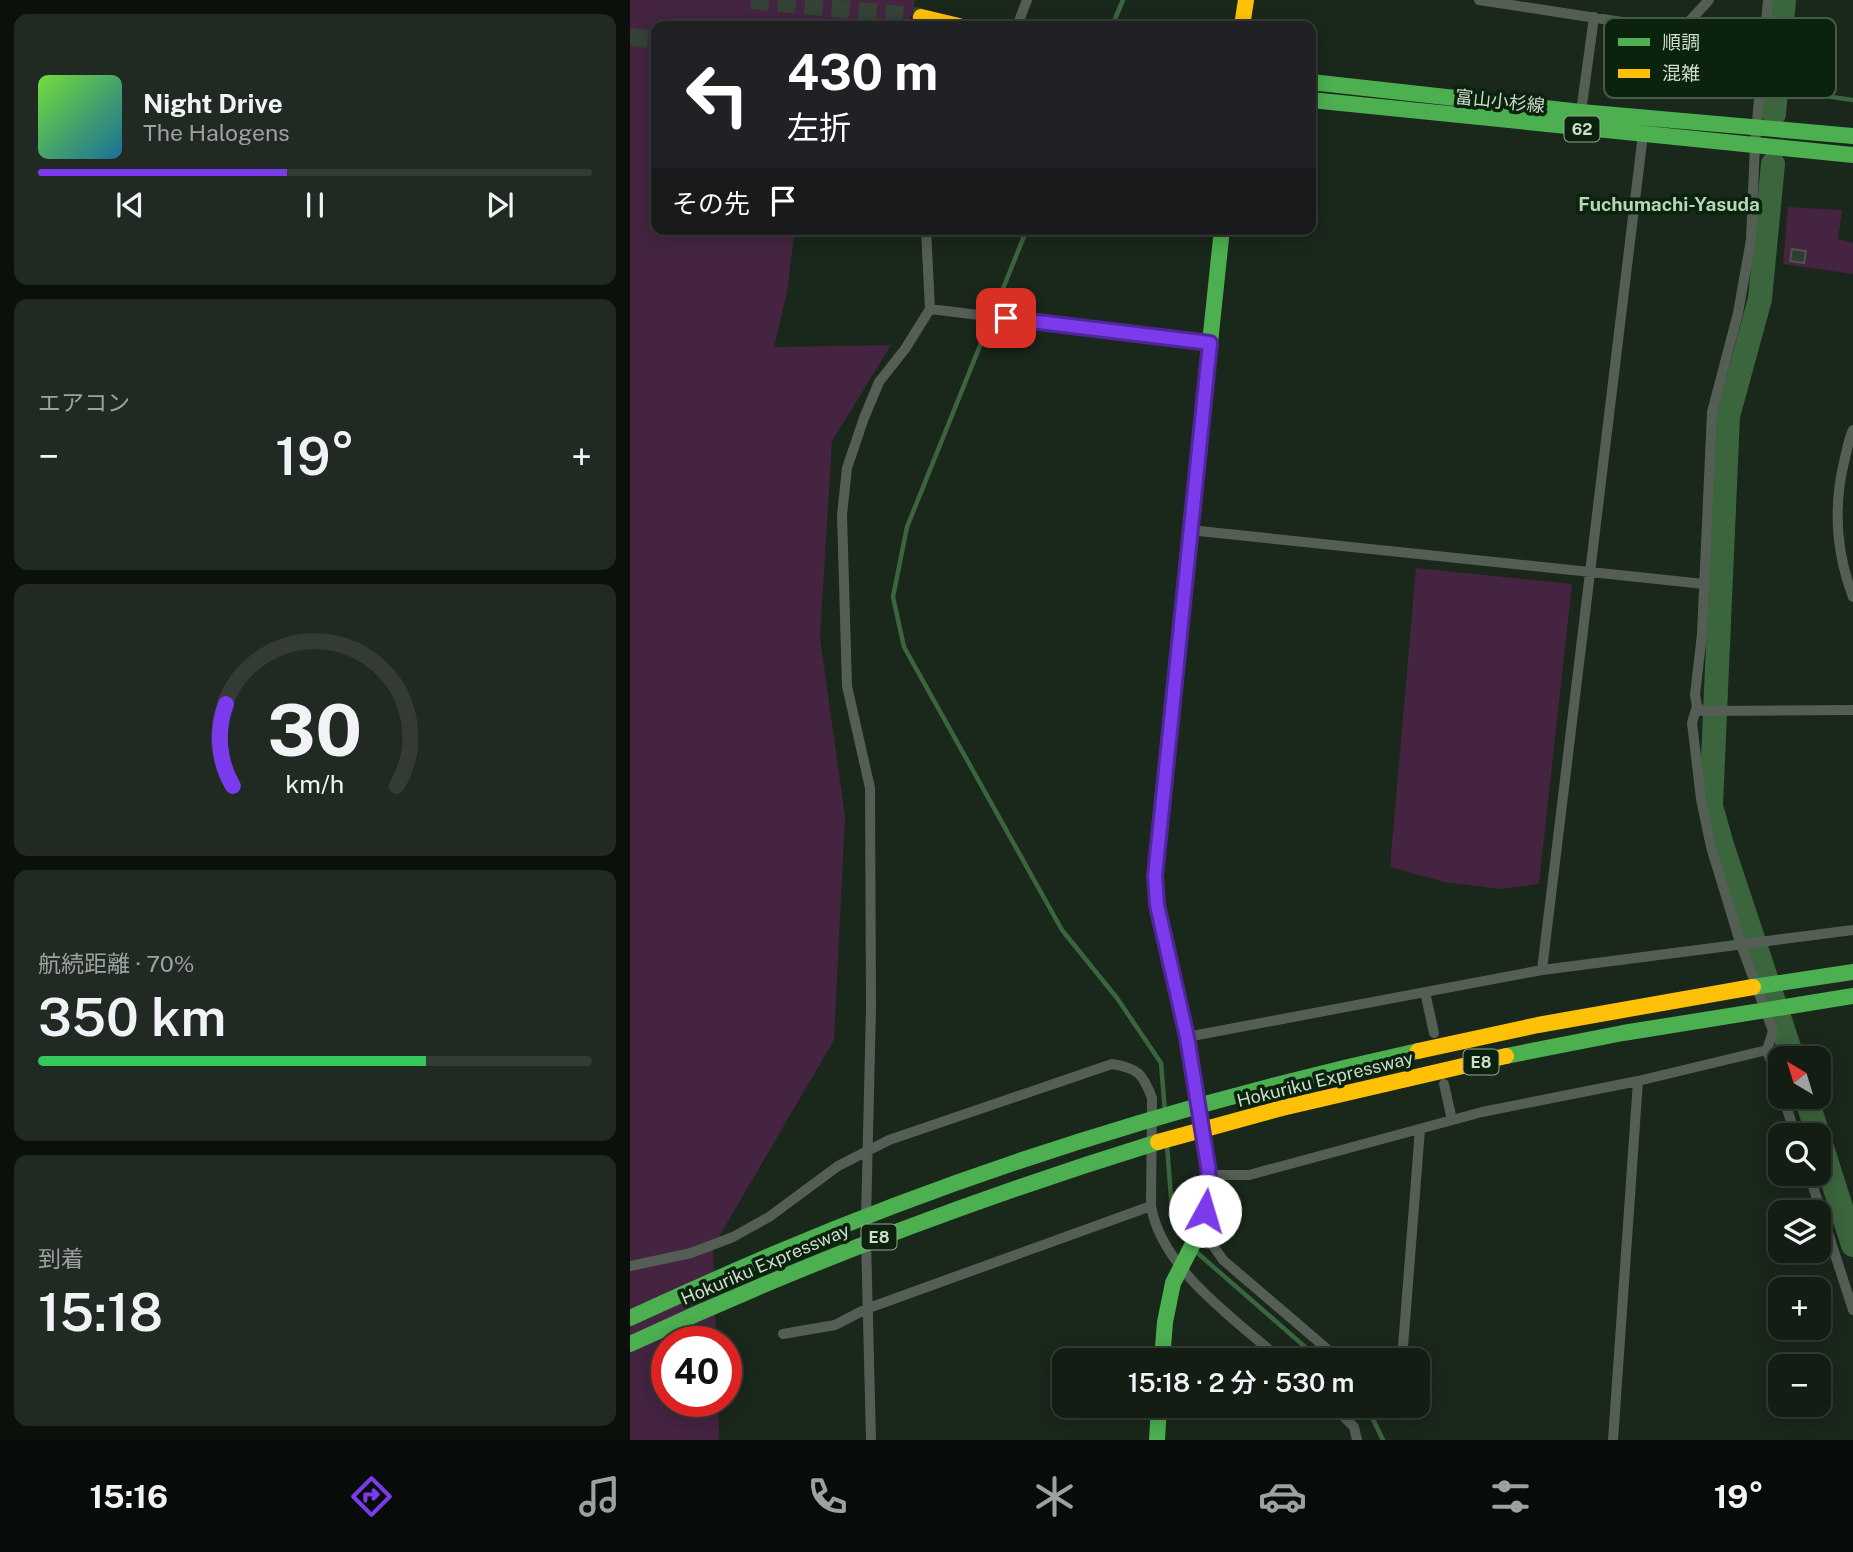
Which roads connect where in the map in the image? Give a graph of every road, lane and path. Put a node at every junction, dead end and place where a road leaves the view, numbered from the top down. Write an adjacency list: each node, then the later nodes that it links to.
1 (1027, 0): 12 (street)
2 (1246, 0): 13 (main road)
3 (1481, 0): 6 (street)
4 (1709, 0): 9 (street)
5 (1768, 0): 10 (street)
6 (1594, 17): 8 (street); 17 (street)
7 (921, 18): 11 (main road)
8 (1604, 18)
9 (1692, 18)
10 (1766, 18)
11 (935, 21)
12 (1019, 21)
13 (1243, 21)
14 (1316, 83): 17 (main road, 富山小杉線 / 62)
15 (1759, 98): 18 (street)
16 (1316, 101): 19 (main road, 富山小杉線 / 62)
17 (1581, 112): 18 (main road, 富山小杉線 / 62)
18 (1756, 126): 20 (main road, 富山小杉線 / 62); 21 (street)
19 (1643, 134): 21 (main road, 富山小杉線 / 62); 29 (street)
20 (1853, 136)
21 (1755, 144): 22 (main road, 富山小杉線 / 62); 30 (street)
22 (1853, 155)
23 (926, 235): 25 (street)
24 (1221, 235): 26 (main road)
25 (930, 309): 26 (street); 48 (street)
26 (1210, 343): 28 (main road)
27 (1853, 430): 31 (street)
28 (1190, 530): 29 (street); 41 (main road)
29 (1588, 572): 30 (street); 36 (street)
30 (1704, 584): 32 (street)
31 (1853, 597)
32 (1700, 708): 33 (street); 35 (street)
33 (1853, 710)
34 (1853, 930): 35 (street)
35 (1743, 943): 36 (street); 42 (street)
36 (1542, 970): 38 (street)
37 (1853, 972): 57 (main road, Hokuriku Expressway / E8)
38 (1425, 992): 40 (street); 41 (street)
39 (1853, 996): 59 (main road, Hokuriku Expressway / E8)
40 (1434, 1033)
41 (1187, 1037): 49 (main road)
42 (1767, 1050): 43 (street); 44 (street)
43 (1768, 1053)
44 (1638, 1081): 46 (street); 69 (street)
45 (1444, 1084): 46 (street)
46 (1452, 1120): 47 (street)
47 (1420, 1129): 49 (street); 63 (street)
48 (867, 1151): 51 (street); 54 (street); 55 (street)
49 (1209, 1175): 52 (main road)
50 (1813, 1186): 56 (street)
51 (1152, 1206): 53 (street); 55 (street)
52 (1201, 1228): 53 (main road); 62 (street)
53 (1184, 1263): 60 (main road); 61 (street)
54 (630, 1266)
55 (866, 1309): 58 (street); 66 (street)
56 (1853, 1310)
57 (630, 1318)
58 (783, 1334)
59 (630, 1344)
60 (1163, 1348)
61 (1269, 1348)
62 (1326, 1348)
63 (1403, 1348)
64 (1158, 1418): 67 (main road)
65 (1345, 1418): 68 (street)
66 (871, 1440)
67 (1157, 1440)
68 (1357, 1440)
69 (1613, 1440)

